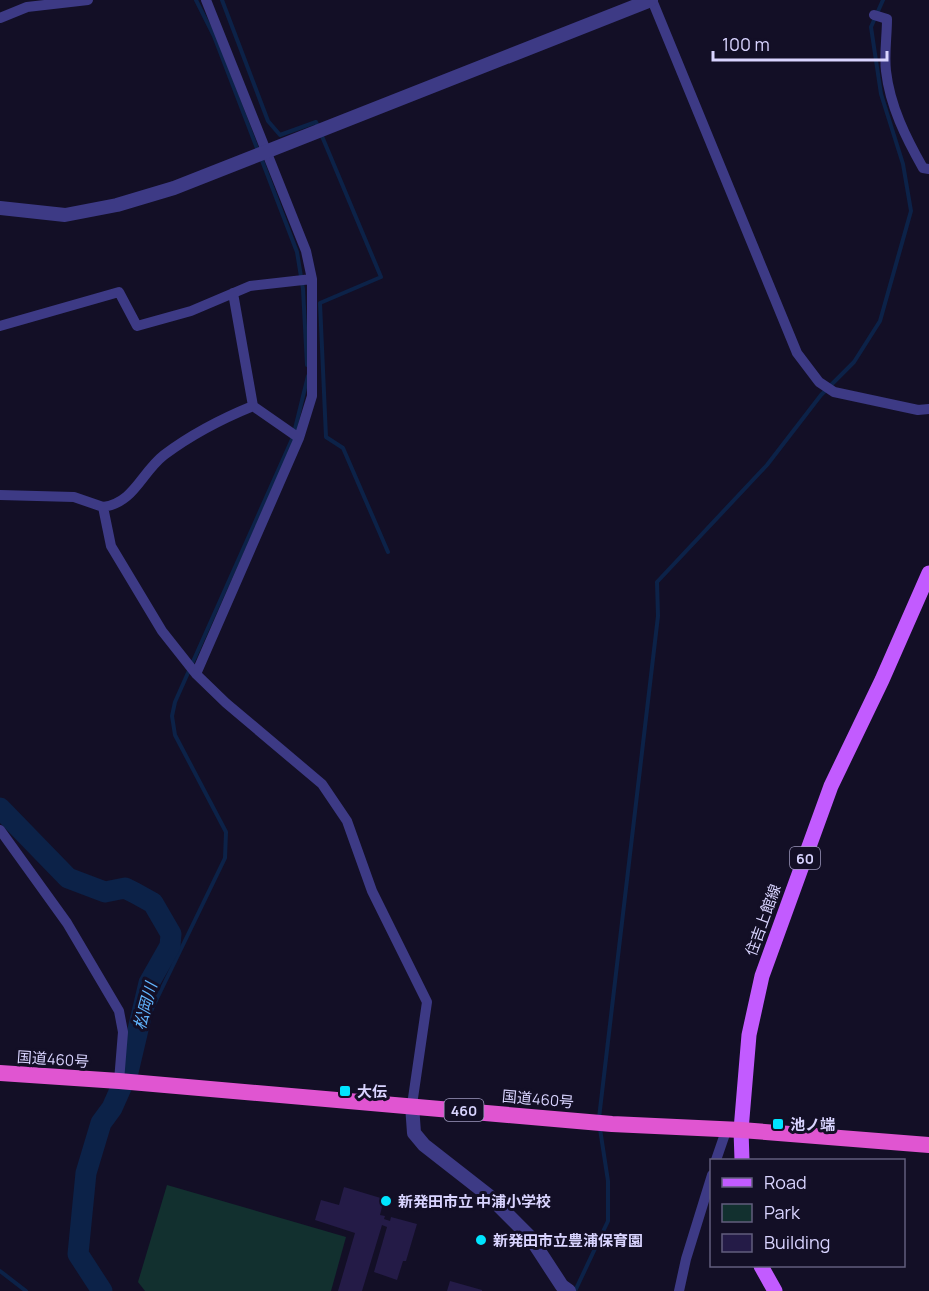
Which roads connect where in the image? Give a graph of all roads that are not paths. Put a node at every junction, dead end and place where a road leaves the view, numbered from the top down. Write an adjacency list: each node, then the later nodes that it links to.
1 (88, 0): 5 (street)
2 (206, 0): 6 (street)
3 (651, 0): 6 (street); 13 (street)
4 (874, 15): 7 (street)
5 (0, 18)
6 (266, 152): 8 (street); 9 (street)
7 (929, 169)
8 (0, 208)
9 (312, 279): 10 (street); 14 (street)
10 (233, 293): 11 (street); 12 (street)
11 (0, 326)
12 (253, 406): 14 (street); 16 (street)
13 (929, 409)
14 (299, 438): 18 (street)
15 (0, 495): 16 (street)
16 (103, 507): 18 (street)
17 (929, 573): 23 (main road, 住吉上館線 / 60)
18 (196, 674): 22 (street)
19 (0, 830): 21 (street)
20 (0, 1073): 21 (highway, 国道460号 / 460)
21 (119, 1081): 22 (highway, 国道460号 / 460)
22 (412, 1106): 23 (highway, 国道460号 / 460); 29 (street)
23 (733, 1131): 24 (highway, 国道460号 / 460); 25 (street); 26 (main road, 住吉上館線 / 60)
24 (929, 1144)
25 (717, 1159)
26 (741, 1159)
27 (710, 1178): 30 (street)
28 (762, 1267): 31 (main road)
29 (569, 1291)
30 (679, 1291)
31 (775, 1291)

